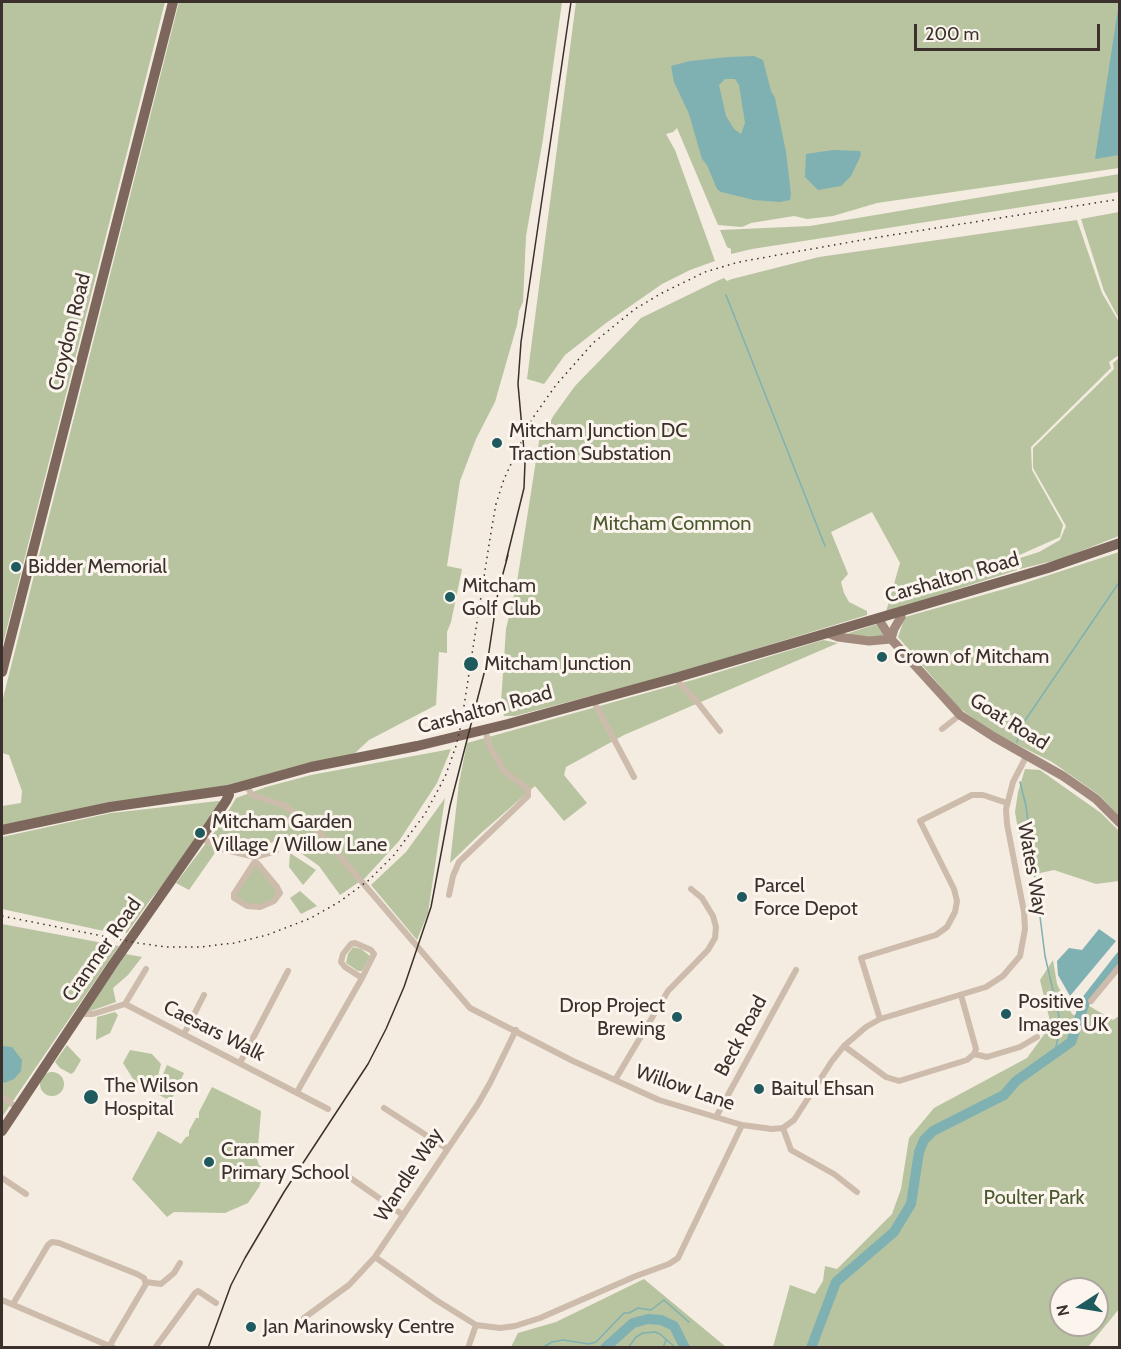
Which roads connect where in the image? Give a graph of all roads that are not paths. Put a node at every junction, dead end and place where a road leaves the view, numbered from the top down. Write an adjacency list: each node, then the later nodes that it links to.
1 (172, 2): 7 (main road, Croydon Road)
2 (1119, 543): 3 (main road, Carshalton Road)
3 (901, 611): 4 (main road, Carshalton Road); 6 (street)
4 (878, 618): 5 (main road, Carshalton Road); 6 (street, Goat Road)
5 (827, 633): 6 (street); 8 (main road, Carshalton Road)
6 (891, 639): 10 (street, Goat Road)
7 (2, 672)
8 (675, 678): 9 (main road, Carshalton Road); 13 (street)
9 (593, 700): 12 (main road, Carshalton Road); 15 (street)
10 (960, 715): 11 (street); 14 (street, Goat Road)
11 (942, 729)
12 (482, 731): 16 (main road, Carshalton Road); 25 (street)
13 (720, 731)
14 (1027, 755): 18 (street, Wates Way); 19 (street, Goat Road)
15 (634, 777)
16 (246, 786): 17 (main road, Carshalton Road); 37 (street, Willow Lane)
17 (228, 789): 20 (main road, Carshalton Road); 21 (main road, Cranmer Road)
18 (1007, 803): 32 (street, Wates Way); 36 (street)
19 (1119, 823)
20 (2, 830)
21 (201, 838): 23 (street); 35 (main road, Cranmer Road)
22 (276, 851): 23 (street)
23 (255, 860): 23 (street)
24 (691, 889): 43 (street)
25 (449, 895)
26 (1119, 966): 33 (street)
27 (146, 969): 34 (street)
28 (796, 970): 49 (street, Beck Road)
29 (288, 971): 42 (street)
30 (362, 978): 30 (street); 44 (street)
31 (204, 994): 38 (street)
32 (961, 995): 36 (street, Wates Way); 41 (street)
33 (1091, 1001)
34 (125, 1004): 35 (street); 38 (street, Caesars Walk)
35 (80, 1014): 46 (main road, Cranmer Road)
36 (880, 1019): 40 (street, Wates Way)
37 (516, 1030): 43 (street, Willow Lane); 53 (street, Wandle Way)
38 (184, 1034): 42 (street, Caesars Walk)
39 (1037, 1037): 41 (street)
40 (844, 1046): 41 (street); 51 (street, Wates Way)
41 (974, 1054)
42 (240, 1063): 44 (street, Caesars Walk)
43 (615, 1080): 49 (street, Willow Lane)
44 (297, 1092): 48 (street, Caesars Walk)
45 (2, 1096): 46 (street)
46 (17, 1108): 52 (main road, Cranmer Road)
47 (384, 1108): 53 (street)
48 (328, 1109)
49 (716, 1117): 50 (street, Willow Lane)
50 (742, 1125): 51 (street); 66 (street, Willow Lane)
51 (783, 1128): 56 (street)
52 (2, 1131)
53 (446, 1148): 58 (street, Wandle Way)
54 (349, 1177): 58 (street)
55 (2, 1178): 57 (street)
56 (857, 1192)
57 (26, 1194)
58 (403, 1215): 59 (street, Wandle Way)
59 (375, 1257): 65 (street, Wandle Way); 66 (street, Willow Lane)
60 (180, 1263): 61 (street)
61 (146, 1282): 64 (street); 67 (street)
62 (2, 1300): 64 (street)
63 (216, 1303): 68 (street)
64 (13, 1304): 67 (street)
65 (304, 1318)
66 (476, 1325): 69 (street)
67 (112, 1346)
68 (155, 1347)
69 (468, 1347)

